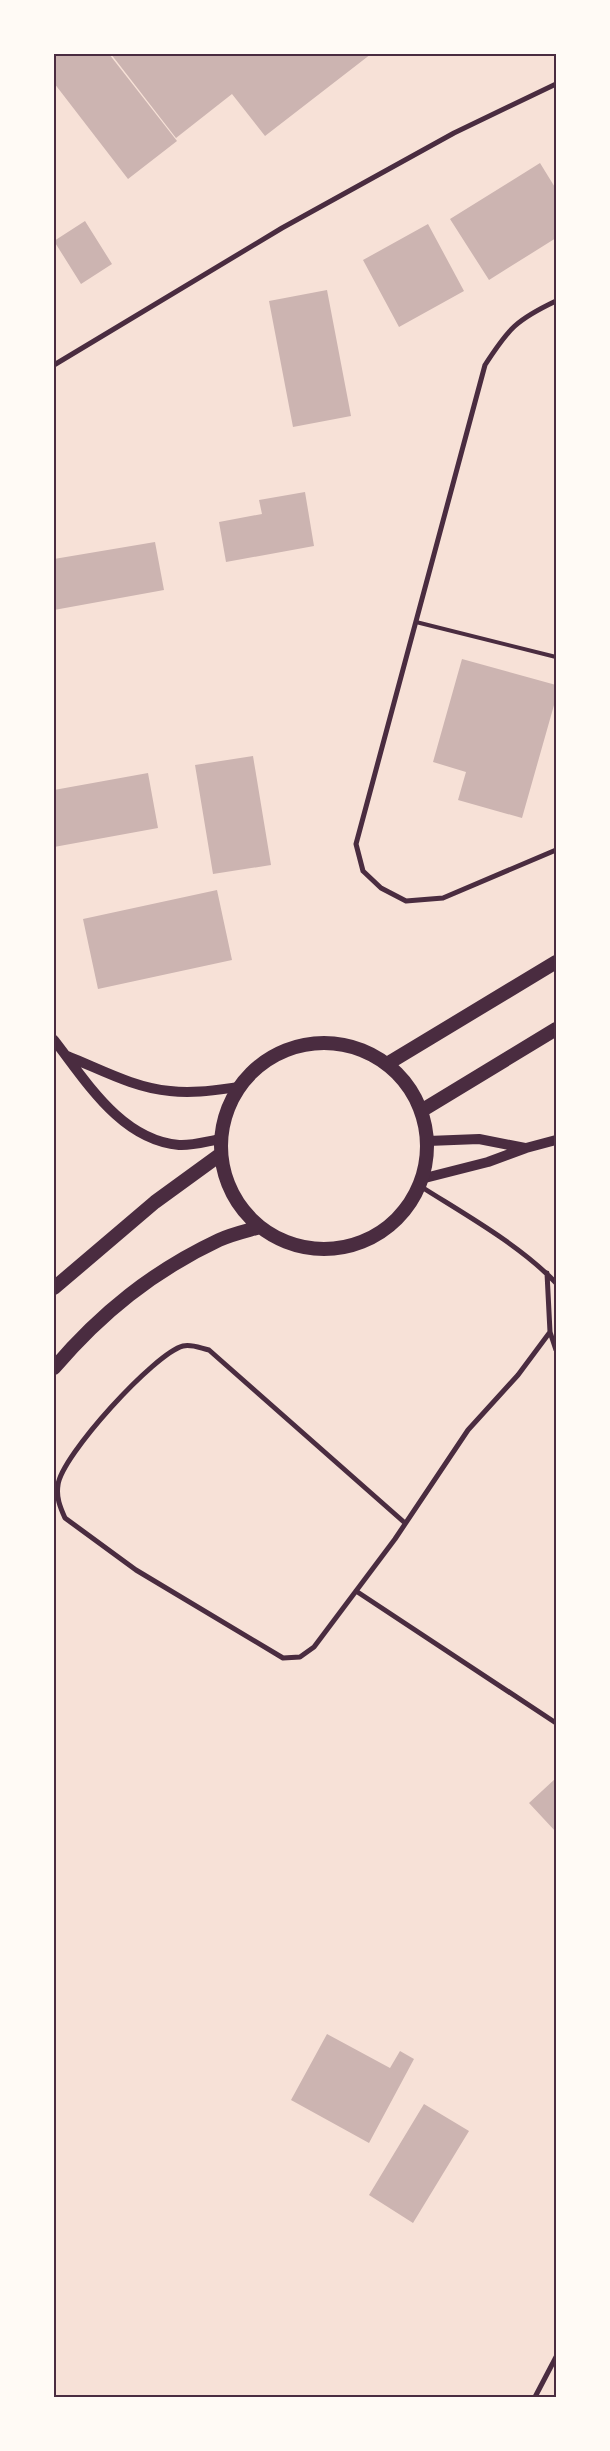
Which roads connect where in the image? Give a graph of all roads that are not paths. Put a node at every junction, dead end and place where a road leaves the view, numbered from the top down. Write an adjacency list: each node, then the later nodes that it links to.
1 (556, 84): 3 (street)
2 (556, 301): 4 (street)
3 (54, 365)
4 (416, 622): 5 (lane); 6 (street)
5 (556, 657)
6 (556, 850)
7 (556, 962): 11 (highway)
8 (556, 1029): 13 (highway)
9 (54, 1040): 10 (main road)
10 (66, 1056): 12 (main road); 14 (main road)
11 (387, 1064): 12 (highway); 13 (highway)
12 (239, 1087): 14 (highway)
13 (421, 1111): 16 (highway)
14 (221, 1139): 18 (highway)
15 (556, 1140): 17 (main road)
16 (428, 1141): 17 (main road); 19 (highway)
17 (526, 1148): 19 (main road)
18 (221, 1154): 20 (highway); 23 (highway)
19 (421, 1182): 20 (highway); 21 (street)
20 (260, 1227): 26 (highway)
21 (547, 1273): 22 (street); 24 (street)
22 (556, 1283)
23 (54, 1288)
24 (550, 1332): 25 (street); 27 (street)
25 (556, 1350)
26 (54, 1368)
27 (405, 1523): 28 (street); 28 (street)
28 (356, 1591): 29 (street)
29 (556, 1723)
30 (556, 2358): 31 (street)
31 (535, 2397)

